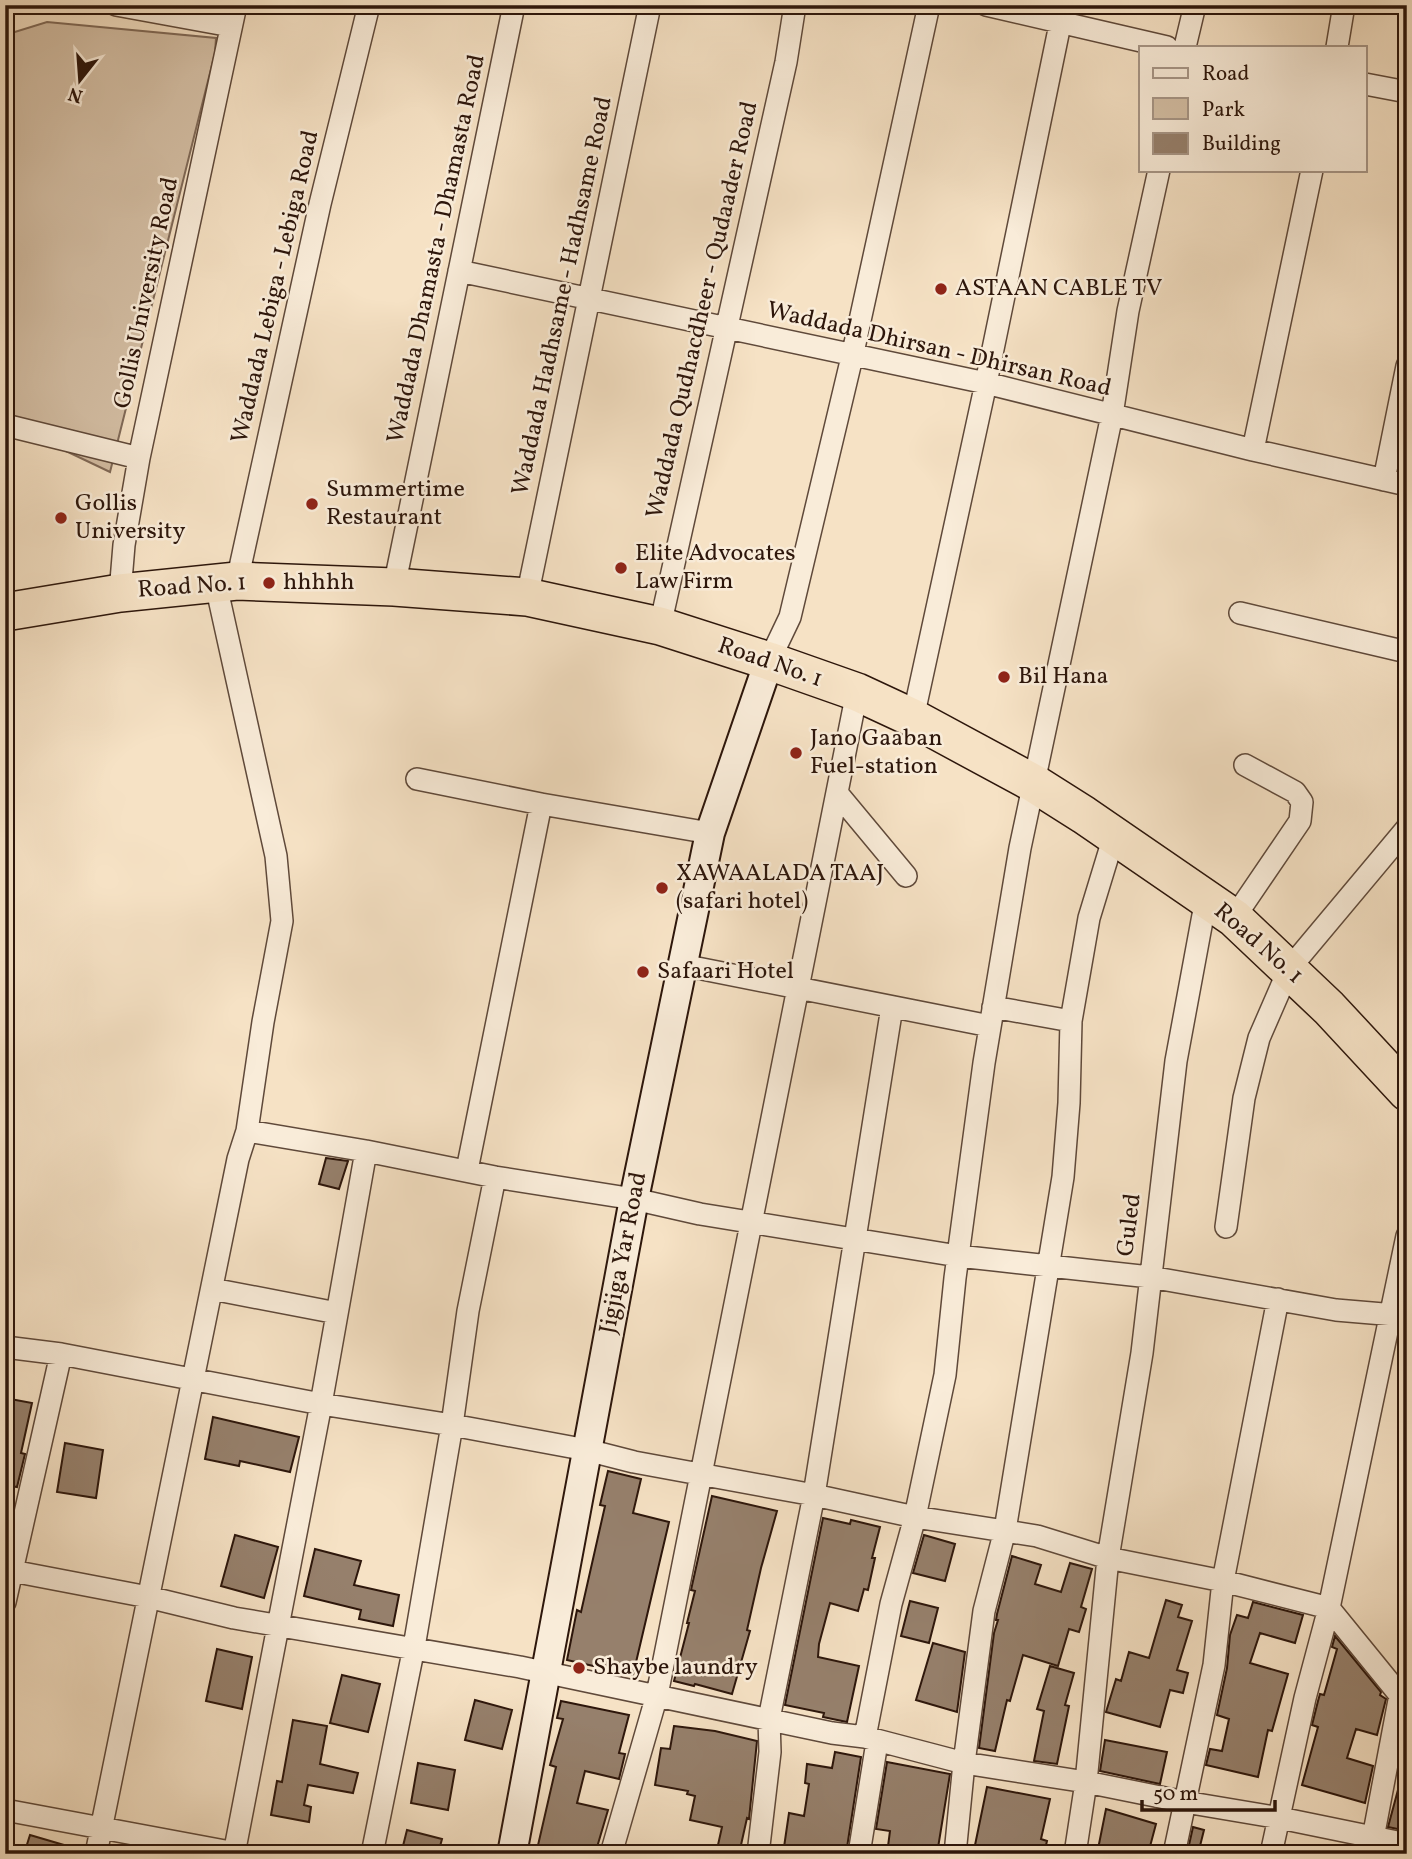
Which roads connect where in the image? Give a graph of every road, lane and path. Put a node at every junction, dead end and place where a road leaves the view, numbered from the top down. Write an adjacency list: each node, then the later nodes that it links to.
1 (116, 5): 11 (street)
2 (369, 5): 31 (street, Waddada Lebiga - Lebiga Road)
3 (514, 5): 19 (street, Waddada Dhamasta - Dhamasta Road)
4 (650, 5): 20 (street, Waddada Hadhsame - Hadhsame Road)
5 (795, 5): 21 (street, Waddada Qudhacdheer - Qudaader Road)
6 (929, 5): 22 (street)
7 (986, 5): 10 (street)
8 (1195, 5): 13 (street)
9 (1344, 5): 14 (street)
10 (1063, 13): 12 (street); 24 (street)
11 (233, 16): 28 (street, Gollis University Road)
12 (1164, 46)
13 (1185, 46)
14 (1337, 46)
15 (1366, 84): 16 (street)
16 (1407, 92)
17 (1158, 172): 25 (street)
18 (1312, 172): 27 (street)
19 (459, 271): 20 (street, Waddada Dhirsan - Dhirsan Road); 32 (street, Waddada Dhamasta - Dhamasta Road)
20 (590, 300): 21 (street, Waddada Dhirsan - Dhirsan Road); 34 (street, Waddada Hadhsame - Hadhsame Road)
21 (726, 329): 22 (street, Waddada Dhirsan - Dhirsan Road); 37 (street, Waddada Qudhacdheer - Qudaader Road)
22 (852, 356): 24 (street, Waddada Dhirsan - Dhirsan Road); 39 (street)
23 (1407, 366): 29 (street)
24 (986, 383): 25 (street, Waddada Dhirsan - Dhirsan Road); 41 (street)
25 (1112, 415): 27 (street, Waddada Dhirsan - Dhirsan Road); 44 (street)
26 (5, 425): 28 (street)
27 (1253, 450): 29 (street, Waddada Dhirsan - Dhirsan Road)
28 (139, 458): 33 (street, Gollis University Road)
29 (1384, 480): 30 (street, Waddada Dhirsan - Dhirsan Road)
30 (1407, 485)
31 (227, 583): 32 (highway, Road No. 1); 33 (highway, Road No. 1); 59 (street)
32 (394, 587): 34 (highway, Road No. 1)
33 (120, 593): 35 (highway, Road No. 1)
34 (527, 597): 37 (highway, Road No. 1)
35 (5, 612)
36 (1240, 613): 38 (street)
37 (660, 626): 39 (highway, Road No. 1)
38 (1407, 652)
39 (769, 661): 40 (highway, Road No. 1); 48 (street, Jigjiga Yar Road)
40 (857, 692): 41 (highway, Road No. 1); 45 (street)
41 (913, 718): 44 (highway, Road No. 1)
42 (1245, 765): 51 (street)
43 (417, 779): 46 (street)
44 (1035, 784): 49 (highway, Road No. 1); 56 (street)
45 (837, 793): 50 (street); 54 (street)
46 (541, 804): 48 (street); 61 (street)
47 (1407, 828): 53 (street)
48 (710, 833): 52 (street, Jigjiga Yar Road)
49 (1114, 836): 51 (highway, Road No. 1); 57 (street)
50 (906, 876)
51 (1220, 908): 53 (highway, Road No. 1); 70 (street, Guled)
52 (682, 965): 54 (street); 63 (street, Jigjiga Yar Road)
53 (1289, 969): 58 (highway, Road No. 1); 65 (street)
54 (797, 989): 55 (street); 64 (street)
55 (892, 1007): 56 (street); 67 (street)
56 (991, 1017): 57 (street); 68 (street)
57 (1072, 1021): 69 (street)
58 (1407, 1091)
59 (247, 1131): 60 (street); 71 (street)
60 (366, 1151): 61 (street); 73 (street)
61 (467, 1170): 62 (street)
62 (495, 1177): 63 (street); 79 (street)
63 (634, 1199): 64 (street); 80 (street, Jigjiga Yar Road)
64 (750, 1222): 67 (street); 81 (street)
65 (1226, 1227)
66 (1407, 1236): 74 (street)
67 (856, 1238): 68 (street); 82 (street)
68 (958, 1256): 69 (street); 83 (street)
69 (1049, 1266): 70 (street); 84 (street)
70 (1150, 1277): 72 (street); 85 (street, Guled)
71 (212, 1289): 73 (street); 77 (street)
72 (1278, 1299): 74 (street); 87 (street)
73 (337, 1313): 78 (street)
74 (1398, 1315): 90 (street)
75 (5, 1347): 76 (street)
76 (61, 1354): 77 (street); 86 (street)
77 (192, 1378): 78 (street); 88 (street)
78 (321, 1404): 79 (street); 91 (street)
79 (452, 1425): 80 (street); 92 (street)
80 (587, 1450): 81 (street); 93 (street, Jigjiga Yar Road)
81 (699, 1474): 82 (street); 94 (street)
82 (814, 1494): 83 (street); 96 (street)
83 (915, 1517): 84 (street); 97 (street)
84 (1005, 1530): 85 (street); 98 (street)
85 (1108, 1558): 87 (street); 99 (street, Guled)
86 (9, 1570): 88 (street); 89 (street)
87 (1223, 1581): 90 (street); 100 (street)
88 (148, 1597): 91 (street); 103 (street)
89 (5, 1602)
90 (1329, 1608): 95 (street); 102 (street)
91 (279, 1625): 92 (street); 106 (street)
92 (414, 1647): 93 (street); 108 (street)
93 (547, 1673): 94 (street); 109 (street, Jigjiga Yar Road)
94 (657, 1695): 96 (street); 110 (street)
95 (1403, 1699): 105 (street)
96 (769, 1718): 97 (street); 111 (street)
97 (871, 1740): 98 (street); 112 (street)
98 (964, 1763): 99 (street); 113 (street)
99 (1086, 1782): 100 (street); 114 (street, Guled)
100 (1185, 1802): 102 (street); 115 (street)
101 (5, 1810): 103 (street)
102 (1280, 1818): 105 (street); 116 (street)
103 (102, 1829): 106 (street); 107 (street)
104 (1407, 1844): 105 (street)
105 (1372, 1845)
106 (236, 1853)
107 (96, 1854)
108 (372, 1854)
109 (512, 1854)
110 (611, 1854)
111 (758, 1854)
112 (859, 1854)
113 (955, 1854)
114 (1075, 1854)
115 (1174, 1854)
116 (1271, 1854)

